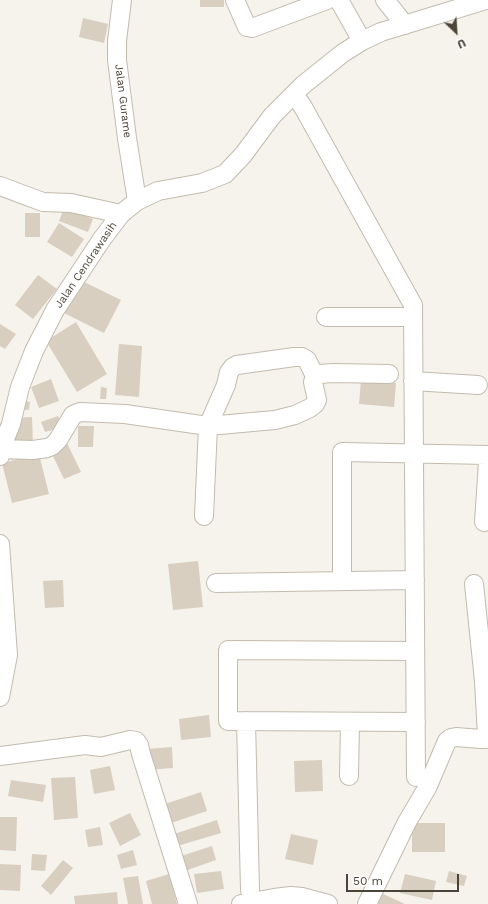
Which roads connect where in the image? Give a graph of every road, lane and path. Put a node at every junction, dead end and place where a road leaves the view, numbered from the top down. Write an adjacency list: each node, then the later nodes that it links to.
1 (122, 0): 11 (street, Jalan Gurame)
2 (235, 0): 3 (street)
3 (327, 0)
4 (339, 0): 8 (street)
5 (385, 0): 7 (street)
6 (486, 0): 7 (street, Jalan Cendrawasih)
7 (405, 25): 8 (street, Jalan Cendrawasih)
8 (362, 41): 9 (street, Jalan Cendrawasih)
9 (294, 94): 11 (street, Jalan Cendrawasih); 14 (street)
10 (0, 186): 12 (street)
11 (138, 201): 12 (street, Jalan Cendrawasih)
12 (120, 214): 20 (street, Jalan Cendrawasih)
13 (326, 317): 14 (street)
14 (413, 317): 17 (street)
15 (389, 374): 16 (street)
16 (315, 376): 19 (street); 19 (street)
17 (413, 381): 18 (street); 21 (street)
18 (478, 385)
19 (208, 426): 20 (street); 24 (street)
20 (1, 453)
21 (414, 453): 22 (street); 27 (street); 28 (street)
22 (488, 455)
23 (488, 462): 25 (street)
24 (204, 516)
25 (484, 522)
26 (0, 544): 32 (street)
27 (415, 580): 28 (street); 31 (street)
28 (342, 581): 29 (street)
29 (216, 583)
30 (474, 584): 42 (street)
31 (415, 651): 33 (street); 35 (street)
32 (0, 698)
33 (246, 721): 34 (street); 39 (street)
34 (350, 722): 35 (street); 37 (street)
35 (416, 722): 38 (street)
36 (0, 756): 40 (street)
37 (349, 776)
38 (416, 777)
39 (246, 897): 41 (street)
40 (188, 904)
41 (328, 904)
42 (367, 904)

